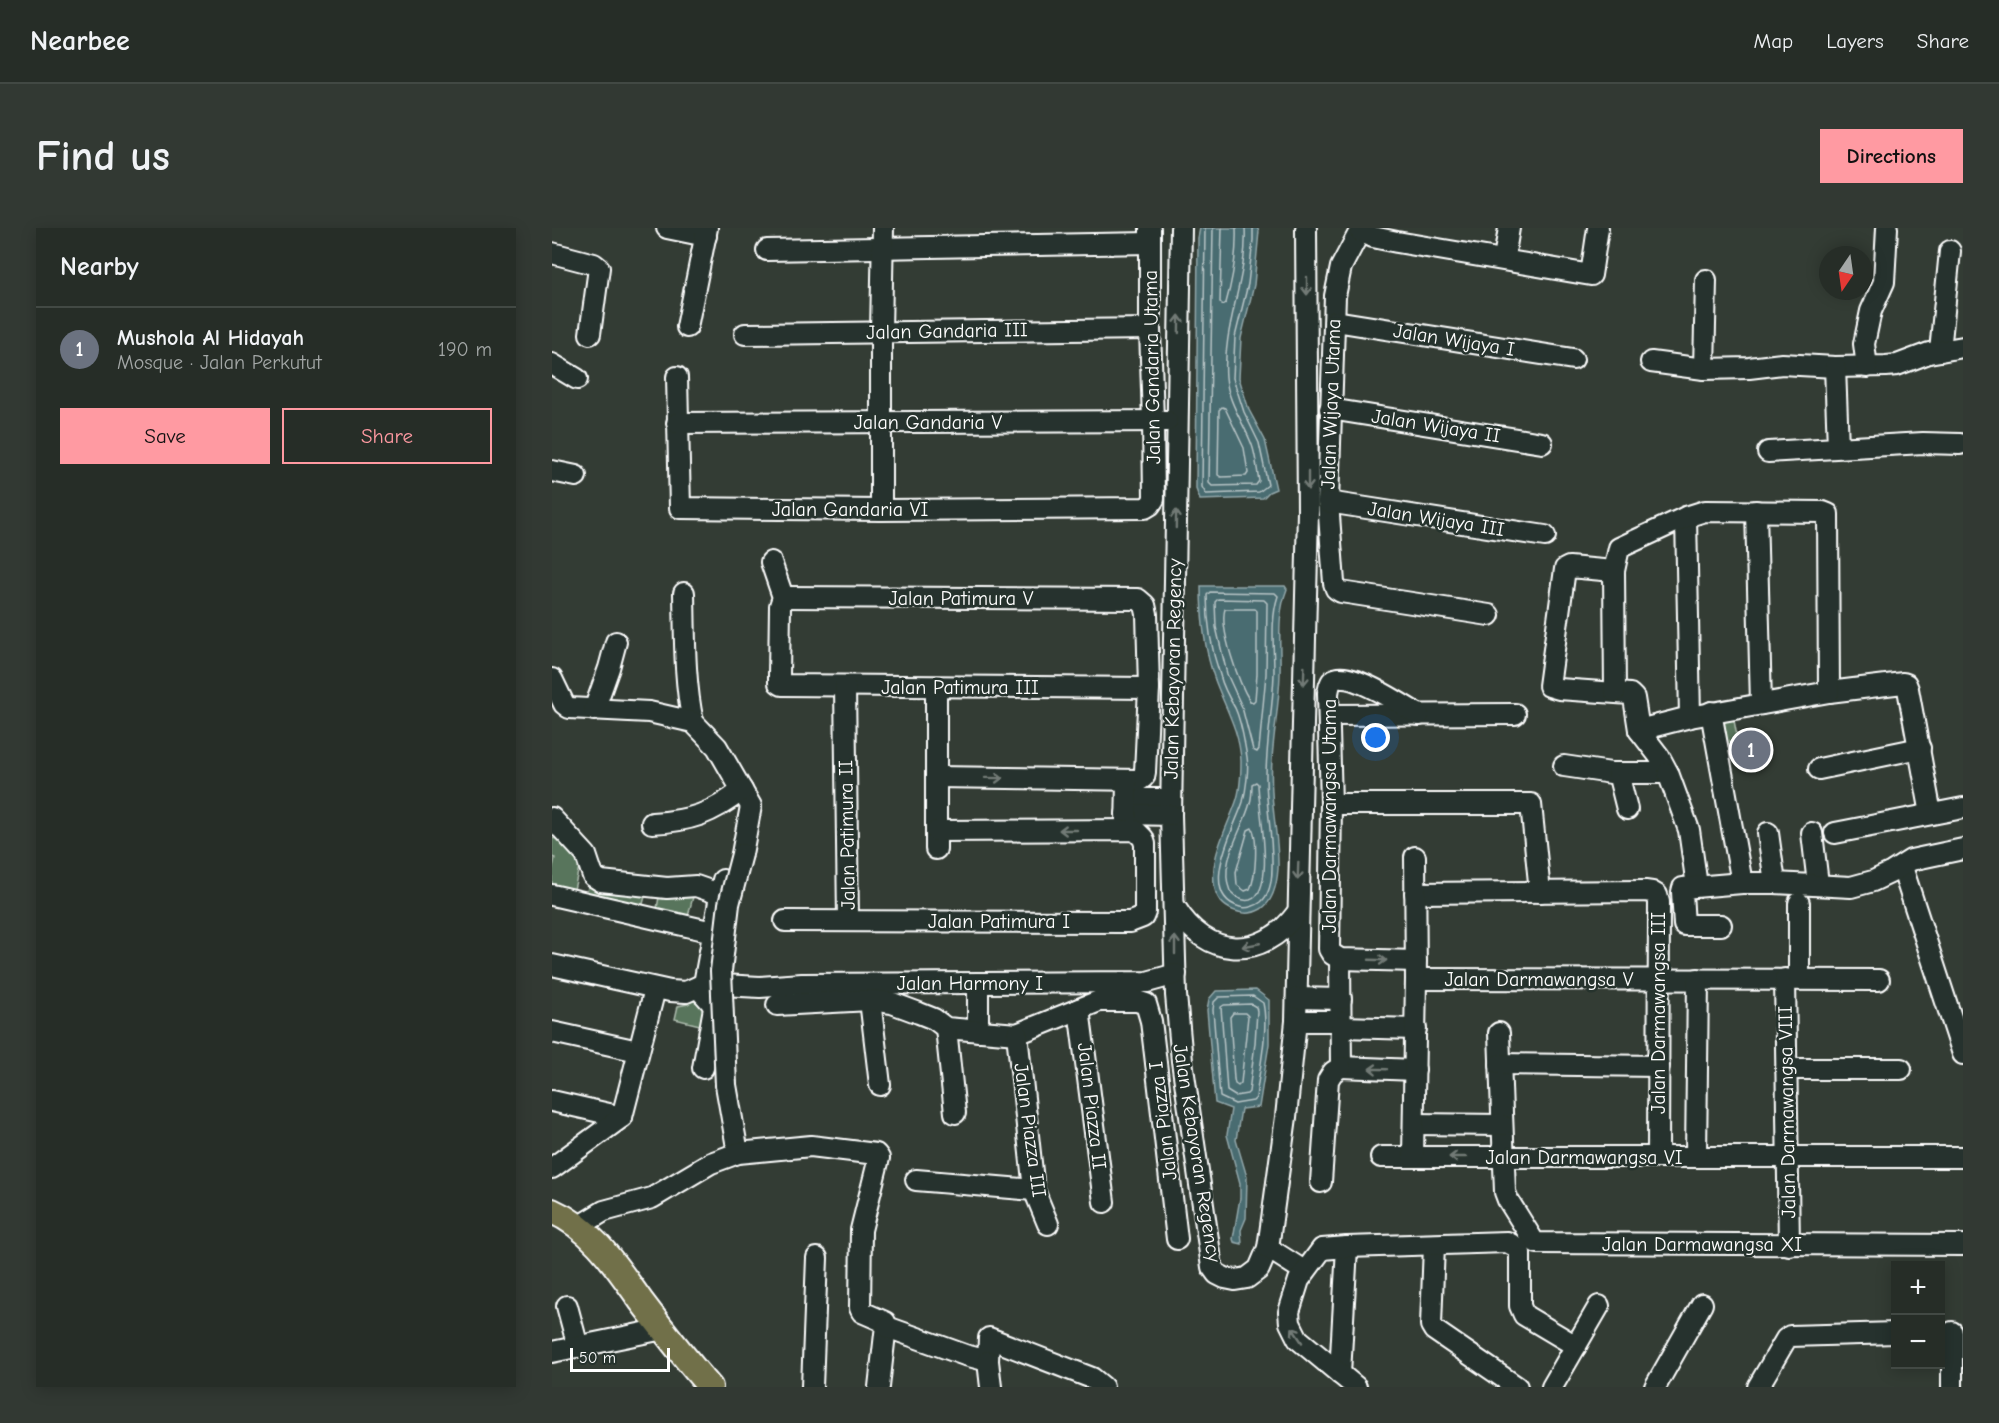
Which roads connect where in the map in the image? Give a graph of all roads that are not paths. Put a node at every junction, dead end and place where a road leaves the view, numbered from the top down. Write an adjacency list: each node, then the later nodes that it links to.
1 (667, 228): 8 (street)
2 (1181, 228): 34 (street, Jalan Kebayoran Regency, one-way to 2)
3 (1306, 228): 103 (street, one-way to 103)
4 (1509, 228): 14 (street)
5 (1598, 228): 14 (street, Jalan Wijaya Utama)
6 (1887, 228): 28 (street)
7 (1360, 229): 14 (street, Jalan Wijaya Utama); 16 (street, Jalan Wijaya Utama)
8 (706, 232): 17 (street)
9 (1150, 235): 10 (street); 18 (street, Jalan Gandaria Utama)
10 (883, 238): 11 (street); 19 (street)
11 (767, 250)
12 (1950, 250): 23 (street)
13 (552, 253): 20 (street)
14 (1504, 259)
15 (1706, 280): 29 (street)
16 (1335, 321): 24 (street, Jalan Wijaya I); 32 (street, Jalan Wijaya Utama)
17 (687, 327)
18 (1150, 329): 19 (street, Jalan Gandaria III); 33 (street, Jalan Gandaria Utama)
19 (880, 332): 21 (street, Jalan Gandaria III); 36 (street)
20 (590, 334)
21 (745, 334)
22 (1963, 348): 23 (street)
23 (1940, 351): 28 (street)
24 (1573, 359)
25 (1650, 362): 29 (street)
26 (552, 364): 31 (street)
27 (1834, 367): 28 (street); 29 (street); 39 (street)
28 (1867, 367)
29 (1704, 369)
30 (677, 377): 35 (street, Jalan Gandaria VI)
31 (577, 379)
32 (1330, 409): 37 (street, Jalan Wijaya II); 43 (street, Jalan Wijaya Utama)
33 (1153, 421): 34 (street, Jalan Gandaria V); 36 (street, Jalan Gandaria V); 44 (street, Jalan Gandaria Utama)
34 (1178, 422): 79 (street, Jalan Kebayoran Regency, one-way to 34)
35 (677, 423): 36 (street, Jalan Gandaria V); 45 (street, Jalan Gandaria VI)
36 (881, 423): 45 (street)
37 (1542, 443)
38 (1960, 444): 39 (street)
39 (1838, 447): 40 (street)
40 (1768, 452)
41 (552, 471): 42 (street)
42 (576, 476)
43 (1328, 502): 48 (street, Jalan Wijaya III); 53 (street, Jalan Wijaya Utama)
44 (1150, 505): 45 (street, Jalan Gandaria VI)
45 (881, 510)
46 (1756, 511): 47 (street); 60 (street); 61 (street)
47 (1686, 517): 50 (street); 67 (street)
48 (1545, 536)
49 (771, 562): 52 (street)
50 (1614, 572): 59 (street); 59 (street)
51 (684, 593): 68 (street)
52 (783, 597): 56 (street, Jalan Patimura III); 58 (street, Jalan Patimura V)
53 (1489, 615)
54 (616, 642): 62 (street)
55 (552, 679): 62 (street)
56 (845, 686): 57 (street, Jalan Patimura III); 105 (street, Jalan Patimura II)
57 (936, 687): 58 (street, Jalan Patimura III); 75 (street)
58 (1149, 688): 78 (street)
59 (1615, 692): 69 (street)
60 (1829, 692): 61 (street); 70 (street)
61 (1761, 704): 63 (street)
62 (594, 710): 68 (street)
63 (1711, 712): 67 (street); 92 (street)
64 (1515, 714): 66 (street)
65 (1329, 715): 66 (street); 66 (street, Jalan Darmawangsa Utama); 77 (street, Jalan Darmawangsa Utama)
66 (1419, 715)
67 (1690, 717): 69 (street)
68 (693, 722): 76 (street)
69 (1639, 730): 74 (street)
70 (1920, 748): 72 (street); 82 (street)
71 (1564, 766): 73 (street)
72 (1819, 769)
73 (1618, 773): 74 (street); 81 (street)
74 (1668, 773): 95 (street)
75 (936, 777): 78 (street, one-way to 78); 78 (street, one-way to 75)
76 (742, 790): 84 (street); 150 (street, bridge)
77 (1331, 804): 96 (street); 109 (street, Jalan Darmawangsa Utama)
78 (1127, 806): 79 (street); 105 (street, Jalan Patimura I)
79 (1171, 807): 102 (street, Jalan Kebayoran Regency)
80 (1963, 808): 82 (street)
81 (1628, 809)
82 (1931, 814): 87 (street)
83 (552, 818): 108 (street)
84 (652, 823)
85 (1768, 833): 93 (street)
86 (1812, 833): 94 (street)
87 (1835, 833)
88 (1963, 849): 90 (street)
89 (1414, 857): 98 (street)
90 (1902, 867): 94 (street); 136 (street)
91 (585, 879): 100 (street)
92 (1742, 883): 93 (street); 95 (street)
93 (1775, 883): 94 (street)
94 (1818, 884)
95 (1697, 886): 107 (street)
96 (1540, 892): 98 (street, Jalan Darmawangsa III); 113 (street, Jalan Darmawangsa III)
97 (650, 893): 104 (street)
98 (1415, 893): 111 (street)
99 (552, 896): 100 (street)
100 (580, 902): 104 (street)
101 (1799, 903): 115 (street, Jalan Darmawangsa VIII)
102 (1175, 907): 103 (street, one-way to 102); 112 (street, Jalan Kebayoran Regency, one-way to 102)
103 (1297, 913): 122 (street)
104 (644, 917): 108 (street)
105 (848, 920): 106 (street, Jalan Patimura II)
106 (785, 921)
107 (1720, 925)
108 (713, 932): 119 (street)
109 (1340, 958): 111 (street, Jalan Darmawangsa V, one-way to 111); 123 (street, Jalan Darmawangsa Utama)
110 (552, 965): 120 (street, Jalan Harmony I)
111 (1416, 970): 113 (street, Jalan Darmawangsa V); 130 (street)
112 (1176, 974): 117 (street, Jalan Harmony I); 121 (street, Jalan Kebayoran Regency)
113 (1659, 979): 114 (street, Jalan Darmawangsa V); 138 (street, Jalan Darmawangsa III)
114 (1698, 979): 115 (street, Jalan Darmawangsa V); 155 (street)
115 (1792, 979): 116 (street, Jalan Darmawangsa V); 141 (street, Jalan Darmawangsa VIII)
116 (1879, 980)
117 (1147, 982): 118 (street, Jalan Harmony I); 121 (street, Jalan Harmony I)
118 (978, 983): 119 (street, Jalan Harmony I); 131 (street)
119 (704, 984): 120 (street, Jalan Harmony I); 140 (street)
120 (655, 989): 135 (street)
121 (1176, 995): 171 (street, Jalan Kebayoran Regency)
122 (1297, 998): 123 (street); 127 (street)
123 (1341, 999): 128 (street, Jalan Darmawangsa Utama)
124 (870, 1000): 125 (street); 129 (street); 144 (street)
125 (777, 1005)
126 (1079, 1010): 134 (street); 162 (street, Jalan Piazza II); 166 (street, Jalan Piazza I)
127 (1296, 1021): 128 (street); 171 (street)
128 (1341, 1024): 130 (street); 139 (street, Jalan Darmawangsa Utama)
129 (946, 1028): 131 (street); 146 (street)
130 (1416, 1029): 143 (street)
131 (978, 1031): 134 (street)
132 (552, 1032): 135 (street)
133 (1499, 1033): 137 (street)
134 (1017, 1034): 161 (street, Jalan Piazza III)
135 (639, 1051): 147 (street)
136 (1963, 1054)
137 (1500, 1064): 138 (street); 149 (street)
138 (1659, 1066): 154 (street, Jalan Darmawangsa III)
139 (1341, 1067): 143 (street, one-way to 139); 160 (street, Jalan Darmawangsa Utama)
140 (703, 1068)
141 (1786, 1069): 142 (street); 156 (street, Jalan Darmawangsa VIII)
142 (1901, 1069)
143 (1415, 1070): 148 (street)
144 (880, 1085)
145 (552, 1101): 147 (street)
146 (955, 1113)
147 (622, 1117): 158 (street)
148 (1414, 1124): 149 (street, Jalan Darmawangsa VI); 152 (street)
149 (1502, 1125): 153 (street)
150 (738, 1153): 165 (street); 177 (street)
151 (1382, 1157): 152 (street, Jalan Darmawangsa VI)
152 (1413, 1157): 153 (street, Jalan Darmawangsa VI, one-way to 152)
153 (1503, 1157): 154 (street, Jalan Darmawangsa VI); 168 (street, Jalan Darmawangsa XI)
154 (1658, 1157): 155 (street, Jalan Darmawangsa VI)
155 (1696, 1157): 156 (street, Jalan Darmawangsa VI)
156 (1787, 1157): 157 (street, Jalan Darmawangsa VI); 168 (street, Jalan Darmawangsa VIII)
157 (1963, 1157)
158 (552, 1168)
159 (916, 1180): 161 (street)
160 (1321, 1182)
161 (1034, 1190): 164 (street, Jalan Piazza III)
162 (1104, 1202)
163 (552, 1211): 165 (main road)
164 (1048, 1224)
165 (578, 1227): 178 (main road)
166 (1177, 1239)
167 (1434, 1245): 170 (street); 181 (street); 192 (street)
168 (1789, 1245): 169 (street, Jalan Darmawangsa XI)
169 (1963, 1245)
170 (1347, 1247): 173 (street); 185 (street)
171 (1266, 1253): 173 (street)
172 (817, 1258): 187 (street)
173 (1301, 1276): 185 (street, one-way to 173)
174 (1702, 1304): 194 (street)
175 (567, 1306): 182 (street)
176 (1599, 1306): 181 (street)
177 (886, 1327): 184 (street); 188 (street)
178 (663, 1329): 182 (street); 186 (main road)
179 (1952, 1332): 196 (street)
180 (1891, 1333): 195 (street)
181 (1576, 1346): 193 (street)
182 (578, 1347): 183 (street)
183 (552, 1352)
184 (988, 1361): 189 (street); 190 (street)
185 (1340, 1374): 191 (street)
186 (705, 1385)
187 (812, 1387)
188 (879, 1387)
189 (991, 1387)
190 (1103, 1387)
191 (1356, 1387)
192 (1517, 1387)
193 (1552, 1387)
194 (1655, 1387)
195 (1758, 1387)
196 (1952, 1387)

